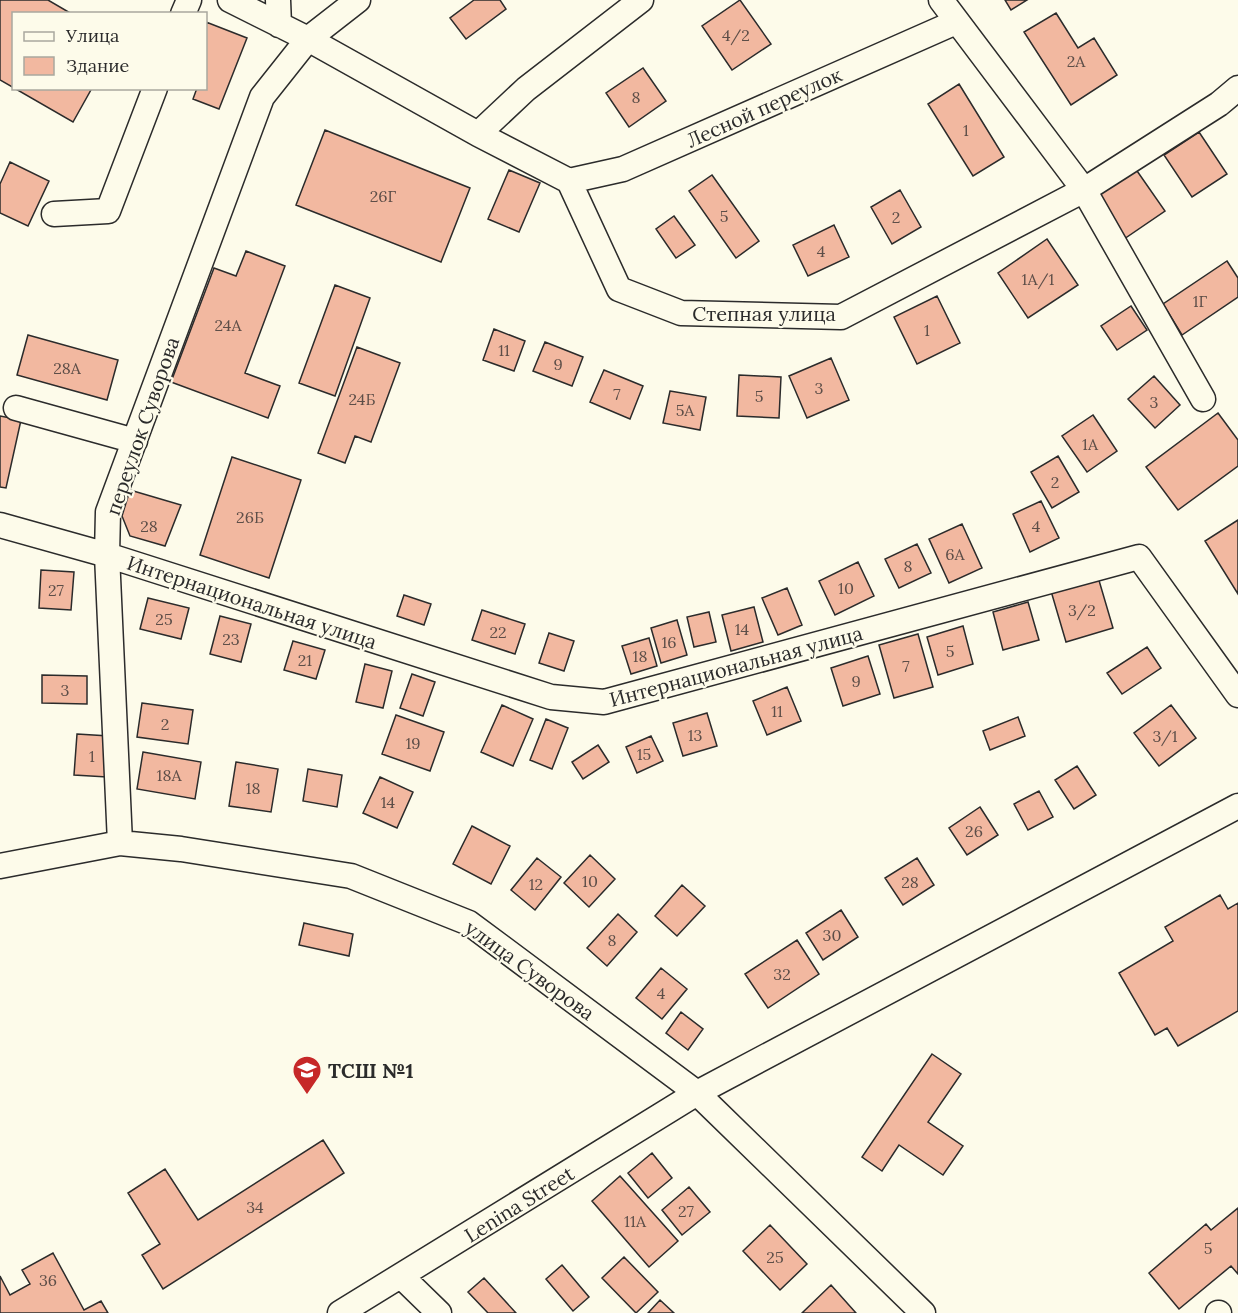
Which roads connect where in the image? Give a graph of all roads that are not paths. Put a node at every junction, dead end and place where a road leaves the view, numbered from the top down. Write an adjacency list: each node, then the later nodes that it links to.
1 (230, 0): 7 (street)
2 (278, 0): 7 (street)
3 (358, 0): 8 (street, переулок Суворова)
4 (641, 0): 11 (street)
5 (941, 0): 6 (street)
6 (956, 22): 12 (street, Лесной переулок); 13 (street)
7 (279, 25): 8 (street)
8 (308, 39): 11 (street); 17 (street, переулок Суворова)
9 (1238, 88): 13 (street, Степная улица)
10 (154, 90): 14 (street)
11 (478, 134): 12 (street)
12 (569, 181): 13 (street, Степная улица)
13 (1084, 190): 15 (street)
14 (54, 214)
15 (1203, 399)
16 (15, 408): 17 (street)
17 (135, 441): 19 (street, переулок Суворова)
18 (0, 525): 19 (street, Интернациональная улица)
19 (107, 555): 20 (street, Интернациональная улица); 22 (street, переулок Суворова)
20 (1238, 695)
21 (1238, 806): 24 (street, Lenina Street)
22 (120, 843): 23 (street, улица Суворова); 24 (street, улица Суворова)
23 (0, 866)
24 (697, 1093): 25 (street, Lenina Street); 28 (street, улица Суворова)
25 (401, 1276): 26 (street, Lenina Street); 27 (street)
26 (340, 1313)
27 (439, 1313)
28 (923, 1313)

